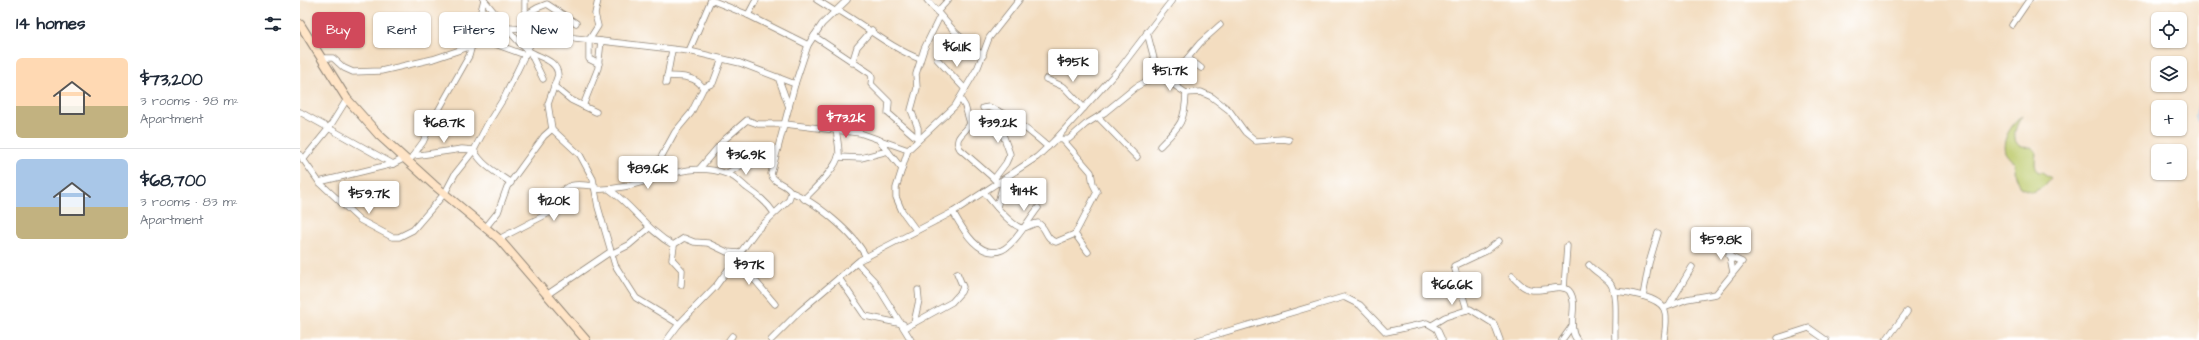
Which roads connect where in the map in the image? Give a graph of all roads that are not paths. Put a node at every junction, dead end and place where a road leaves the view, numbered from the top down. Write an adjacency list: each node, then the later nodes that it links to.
1 (484, 0): 14 (street); 15 (street)
2 (525, 0): 16 (street)
3 (598, 0): 31 (street)
4 (711, 0): 20 (street); 41 (street)
5 (756, 0): 20 (street)
6 (847, 0): 13 (street)
7 (927, 0): 19 (street)
8 (948, 0): 19 (street)
9 (1019, 0): 42 (street)
10 (1172, 0): 28 (street)
11 (2029, 0): 25 (street)
12 (818, 1): 13 (street)
13 (837, 11): 27 (street); 30 (street)
14 (481, 12)
15 (494, 12)
16 (524, 12)
17 (530, 12): 18 (street)
18 (559, 12)
19 (938, 14): 42 (street); 46 (street)
20 (748, 15): 34 (street)
21 (573, 21): 22 (street)
22 (576, 23)
23 (300, 24): 43 (street)
24 (1220, 25): 44 (street)
25 (2012, 25)
26 (509, 29): 40 (street)
27 (872, 30): 46 (street); 48 (street)
28 (1147, 32): 51 (street); 67 (street)
29 (573, 36): 31 (street)
30 (814, 36): 34 (street); 48 (street)
31 (589, 40): 32 (street); 49 (street)
32 (601, 41): 39 (street); 49 (street)
33 (509, 46): 40 (street)
34 (808, 46): 57 (street)
35 (466, 48): 43 (street)
36 (472, 48): 89 (street)
37 (528, 48): 40 (street)
38 (529, 48): 40 (street)
39 (672, 50): 41 (street); 52 (street)
40 (528, 51): 54 (street); 58 (street); 83 (street)
41 (688, 51): 45 (street)
42 (983, 56): 60 (street)
43 (322, 58): 63 (street)
44 (1188, 58): 50 (street); 51 (street)
45 (722, 59): 53 (street); 59 (street)
46 (920, 59): 76 (street)
47 (937, 59): 60 (street)
48 (852, 63): 76 (street)
49 (599, 64): 64 (street)
50 (1201, 68)
51 (1156, 75): 61 (street); 71 (street)
52 (667, 76): 56 (street); 59 (street)
53 (778, 77): 57 (street); 65 (street)
54 (542, 79)
55 (1046, 79): 67 (street)
56 (666, 83)
57 (795, 84): 65 (street)
58 (554, 86): 64 (street); 74 (street)
59 (703, 88): 97 (street)
60 (965, 89): 62 (street)
61 (1186, 92): 79 (street); 81 (street)
62 (960, 98): 76 (street); 95 (street)
63 (347, 99): 73 (street); 89 (street)
64 (583, 106): 70 (street)
65 (790, 107): 72 (street)
66 (983, 108): 68 (street)
67 (1084, 108): 78 (street)
68 (998, 111): 82 (street); 95 (street)
69 (300, 112): 73 (street)
70 (596, 112)
71 (1098, 117): 80 (street); 87 (street)
72 (785, 124): 75 (street); 90 (street); 92 (street)
73 (329, 128): 88 (street); 91 (street)
74 (552, 129): 99 (street); 101 (street)
75 (836, 129): 77 (street); 86 (street)
76 (918, 139): 84 (street)
77 (879, 140): 84 (street); 85 (street)
78 (1055, 140): 80 (street); 82 (street)
79 (1289, 140)
80 (1064, 141): 116 (street)
81 (1160, 146)
82 (1048, 147): 96 (street)
83 (474, 150): 89 (street); 99 (street); 105 (street)
84 (908, 150): 93 (street)
85 (888, 151): 86 (street); 93 (street)
86 (838, 157): 106 (street)
87 (1137, 157)
88 (301, 158): 98 (street)
89 (409, 159): 91 (street); 105 (street)
90 (774, 160): 94 (street); 103 (street)
91 (393, 164): 98 (street)
92 (700, 168): 94 (street); 97 (street)
93 (902, 169): 114 (street)
94 (727, 173): 110 (street)
95 (994, 179): 100 (street)
96 (1004, 180): 100 (street); 107 (street)
97 (648, 181): 102 (street)
98 (318, 182): 105 (street)
99 (511, 183): 111 (street)
100 (999, 183): 104 (street)
101 (595, 188): 102 (street); 117 (street); 123 (street)
102 (610, 190): 112 (street)
103 (791, 192): 106 (street); 110 (street)
104 (984, 192): 107 (street); 109 (street)
105 (445, 193): 111 (street)
106 (804, 199): 126 (street)
107 (997, 207): 113 (street)
108 (1038, 208): 113 (street)
109 (953, 212): 113 (street); 114 (street)
110 (774, 213): 124 (street)
111 (486, 226): 117 (street)
112 (650, 228): 119 (street); 123 (street)
113 (1024, 228): 116 (street)
114 (916, 230): 126 (street)
115 (1658, 233): 139 (street)
116 (1075, 234): 122 (street)
117 (499, 239): 138 (street)
118 (1499, 241): 143 (street)
119 (674, 246): 124 (street); 134 (street)
120 (1567, 246): 135 (street)
121 (1728, 247): 125 (street)
122 (1088, 252)
123 (611, 253): 138 (street); 146 (street)
124 (738, 256): 140 (street); 146 (street)
125 (1729, 256): 130 (street); 130 (street)
126 (866, 257): 127 (street)
127 (856, 263): 133 (street); 148 (street)
128 (1589, 265): 137 (street)
129 (1692, 267): 141 (street)
130 (1733, 272): 141 (street)
131 (957, 273): 145 (street)
132 (1512, 276): 135 (street)
133 (839, 278): 148 (street); 153 (street)
134 (682, 285)
135 (1564, 288): 149 (street)
136 (918, 290): 145 (street)
137 (1615, 291): 139 (street); 160 (street)
138 (548, 294): 151 (street)
139 (1643, 296): 142 (street)
140 (775, 304)
141 (1670, 304): 142 (street)
142 (1664, 308): 161 (street)
143 (1468, 310): 147 (street); 157 (street)
144 (1907, 312): 163 (street)
145 (914, 323): 148 (street)
146 (679, 324): 152 (street)
147 (1432, 325): 155 (street); 156 (street)
148 (904, 326): 154 (street)
149 (1572, 326): 158 (street); 159 (street)
150 (1778, 338): 162 (street)
151 (586, 340)
152 (667, 340)
153 (771, 340)
154 (911, 340)
155 (1198, 340)
156 (1442, 340)
157 (1500, 340)
158 (1562, 340)
159 (1578, 340)
160 (1615, 340)
161 (1664, 340)
162 (1826, 340)
163 (1886, 340)

